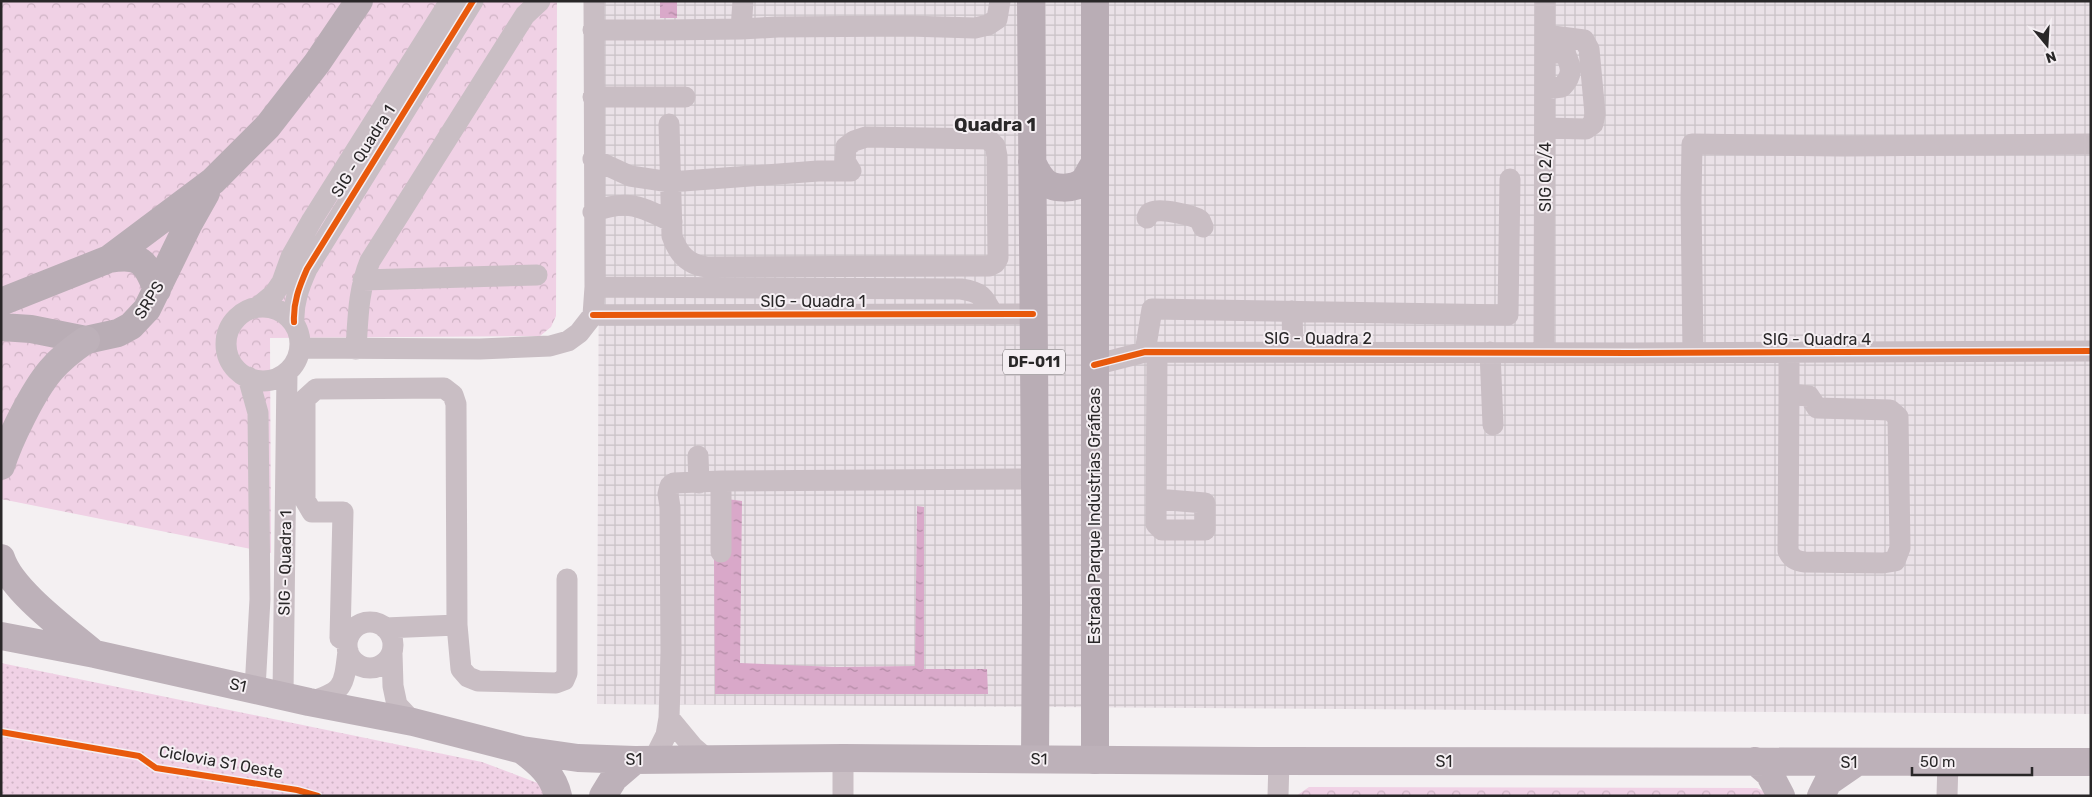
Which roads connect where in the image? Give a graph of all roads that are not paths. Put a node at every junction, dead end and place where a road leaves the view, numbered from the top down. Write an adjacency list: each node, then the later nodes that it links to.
1 (359, 1): 23 (main road, SRPS)
2 (450, 1): 35 (street, SIG - Quadra 1)
3 (473, 1): 40 (street, SIG - Quadra 1)
4 (540, 1): 31 (street)
5 (594, 1): 11 (street)
6 (743, 1): 12 (street)
7 (1000, 1): 12 (street)
8 (1031, 1): 20 (main road, DF-011)
9 (1095, 1): 21 (main road, Estrada Parque Indústrias Gráficas)
10 (1545, 1): 13 (street, SIG Q 2/4)
11 (594, 30): 12 (street); 14 (street)
12 (741, 30)
13 (1545, 43): 17 (street, SIG Q 2/4); 17 (street)
14 (593, 97): 15 (street); 19 (street)
15 (685, 97)
16 (669, 124): 24 (street)
17 (1545, 128): 50 (street, SIG Q 2/4)
18 (2091, 144): 51 (street)
19 (593, 159): 24 (street); 25 (street)
20 (1032, 162): 21 (main road); 38 (main road, DF-011)
21 (1094, 163): 42 (main road, Estrada Parque Indústrias Gráficas)
22 (1510, 178): 36 (street)
23 (213, 181): 29 (main road, SRPS); 33 (main road, SRPS)
24 (670, 182): 27 (street); 27 (street)
25 (593, 212): 27 (street); 32 (street)
26 (1146, 218): 28 (street)
27 (672, 222)
28 (1203, 227)
29 (109, 259): 33 (main road); 34 (main road, SRPS)
30 (537, 275): 31 (street)
31 (363, 280): 45 (street)
32 (594, 287): 37 (street); 39 (street)
33 (157, 290): 43 (main road, SRPS)
34 (1, 302)
35 (258, 307): 40 (street); 55 (street)
36 (1292, 312): 47 (street); 48 (street)
37 (993, 314): 38 (street, SIG - Quadra 1); 39 (street, SIG - Quadra 1)
38 (1033, 314): 60 (main road, DF-011)
39 (593, 315): 45 (street)
40 (294, 322): 44 (street)
41 (1, 327): 43 (main road, SRPS)
42 (1094, 336): 47 (street, SIG - Quadra 2); 53 (main road, Estrada Parque Indústrias Gráficas)
43 (86, 340): 59 (highway)
44 (300, 348): 45 (street); 54 (street)
45 (356, 349)
46 (2091, 351): 52 (street, SIG - Quadra 4)
47 (1151, 352): 48 (street, SIG - Quadra 2); 53 (street, SIG - Quadra 2); 63 (street)
48 (1292, 352): 49 (street, SIG - Quadra 2)
49 (1490, 352): 50 (street, SIG - Quadra 2); 57 (street)
50 (1544, 352): 51 (street, SIG - Quadra 4)
51 (1693, 353): 52 (street, SIG - Quadra 4)
52 (1789, 353): 56 (street)
53 (1094, 365): 83 (main road, Estrada Parque Indústrias Gráficas)
54 (287, 372): 55 (street); 74 (street, SIG - Quadra 1)
55 (248, 377): 73 (street, SIG - Quadra 1)
56 (1789, 394): 56 (street)
57 (1493, 425)
58 (698, 456): 62 (street)
59 (1, 466)
60 (1035, 480): 61 (street); 81 (main road, DF-011)
61 (721, 481): 62 (street); 64 (street)
62 (689, 483): 76 (street)
63 (1156, 500)
64 (722, 552)
65 (1, 558): 72 (highway)
66 (567, 579): 67 (street)
67 (457, 625): 68 (street); 70 (street)
68 (385, 628): 70 (street); 71 (street)
69 (1, 636): 72 (highway, S1)
70 (344, 644): 71 (street); 75 (street)
71 (392, 653): 77 (street)
72 (95, 654): 73 (highway, S1)
73 (255, 689): 74 (highway, S1)
74 (283, 695): 75 (highway, S1)
75 (309, 702): 77 (highway, S1)
76 (669, 718): 80 (street); 82 (street)
77 (413, 722): 78 (highway, S1)
78 (522, 750): 82 (highway, S1); 89 (highway)
79 (843, 758): 80 (highway, S1); 81 (highway, S1); 91 (street)
80 (707, 759): 82 (highway, S1)
81 (1035, 759): 83 (highway, S1)
82 (644, 760): 90 (highway)
83 (1095, 760): 84 (highway, S1)
84 (1279, 761): 85 (highway, S1); 92 (street)
85 (1755, 761): 86 (highway, S1); 93 (highway)
86 (1857, 762): 87 (highway, S1); 94 (highway)
87 (1948, 762): 88 (highway, S1); 95 (street)
88 (2091, 762)
89 (558, 796)
90 (603, 796)
91 (843, 796)
92 (1278, 796)
93 (1781, 796)
94 (1821, 796)
95 (1947, 796)

